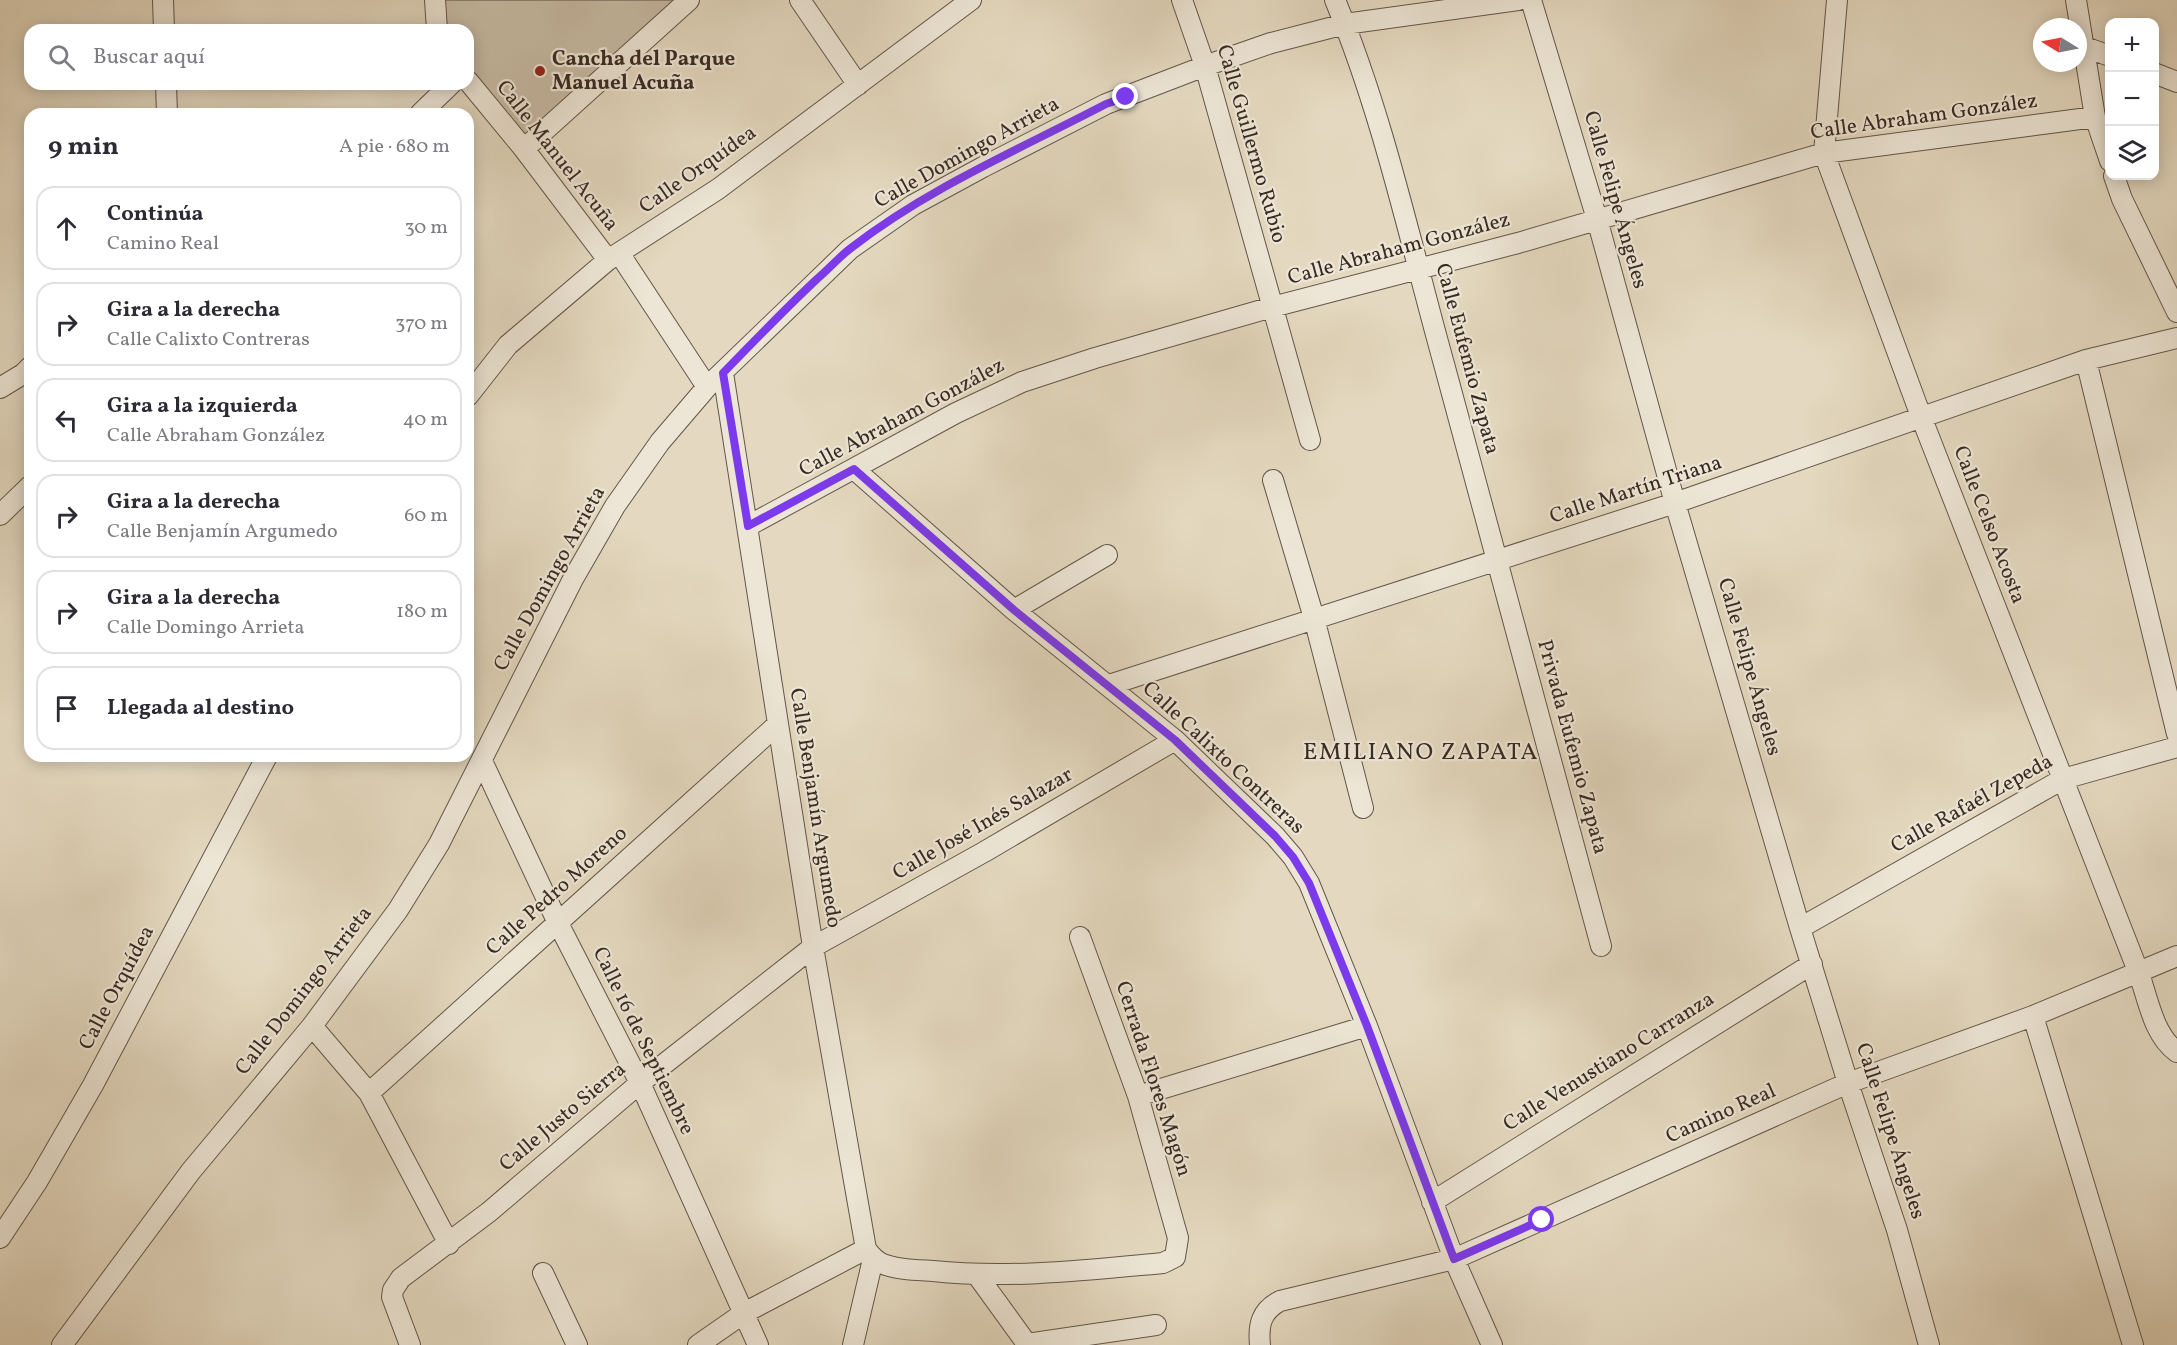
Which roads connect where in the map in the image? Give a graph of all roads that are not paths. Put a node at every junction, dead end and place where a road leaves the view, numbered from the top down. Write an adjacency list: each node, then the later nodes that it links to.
1 (162, 0): 13 (street)
2 (435, 0): 14 (street)
3 (689, 0): 30 (street)
4 (800, 0): 22 (street)
5 (970, 0): 22 (street, Calle Orquídea)
6 (1182, 0): 18 (street, Calle Guillermo Rubio)
7 (1335, 0): 15 (street, Calle Eufemio Zapata)
8 (1518, 0): 15 (street, Calle Domingo Arrieta)
9 (1531, 0): 33 (street, Calle Felipe Ángeles)
10 (1837, 0): 31 (street, Calle Celso Acosta)
11 (2076, 0): 12 (street)
12 (2078, 18)
13 (164, 24)
14 (437, 24)
15 (1345, 24): 18 (street, Calle Domingo Arrieta); 35 (street, Calle Eufemio Zapata)
16 (2087, 48): 17 (street)
17 (2105, 55)
18 (1205, 66): 36 (street, Calle Guillermo Rubio); 41 (street, Calle Domingo Arrieta)
19 (2087, 72): 28 (street)
20 (2159, 75): 21 (street)
21 (2177, 82)
22 (858, 85): 34 (street, Calle Orquídea)
23 (474, 88): 30 (street, Calle Manuel Acuña)
24 (166, 90): 26 (street)
25 (445, 90): 27 (street)
26 (167, 108)
27 (426, 108)
28 (2095, 117): 29 (street); 31 (street, Calle Abraham González)
29 (2105, 148)
30 (524, 149): 34 (street, Calle Manuel Acuña)
31 (1824, 153): 33 (street, Calle Abraham González); 45 (street, Calle Celso Acosta)
32 (2115, 180): 37 (street)
33 (1597, 219): 35 (street, Calle Abraham González); 50 (street, Calle Felipe Ángeles)
34 (617, 258): 42 (street, Calle Manuel Acuña); 44 (street, Calle Orquídea)
35 (1418, 270): 36 (street, Calle Abraham González); 54 (street, Calle Eufemio Zapata)
36 (1272, 307): 46 (street, Calle Guillermo Rubio); 47 (street, Calle Abraham González)
37 (2177, 312)
38 (2177, 338): 39 (street, Calle Martín Triana)
39 (2086, 360): 45 (street, Calle Martín Triana); 59 (street)
40 (24, 373): 43 (street)
41 (723, 373): 42 (street, Calle Domingo Arrieta); 52 (street, Calle Benjamín Argumedo)
42 (707, 387): 62 (street, Calle Domingo Arrieta)
43 (0, 388)
44 (474, 388)
45 (1922, 419): 50 (street, Calle Martín Triana); 64 (street, Calle Celso Acosta)
46 (1310, 440)
47 (854, 469): 52 (street, Calle Abraham González); 55 (street, Calle Calixto Contreras)
48 (1273, 480): 56 (street)
49 (24, 492): 51 (street)
50 (1675, 503): 54 (street, Calle Martín Triana); 67 (street, Calle Felipe Ángeles)
51 (0, 515)
52 (748, 526): 58 (street, Calle Benjamín Argumedo)
53 (1107, 555): 55 (street)
54 (1497, 560): 56 (street, Calle Martín Triana); 69 (street, Privada Eufemio Zapata)
55 (1014, 610): 57 (street, Calle Calixto Contreras)
56 (1314, 618): 57 (street, Calle Martín Triana); 65 (street)
57 (1109, 685): 60 (street, Calle Calixto Contreras)
58 (777, 725): 66 (street, Calle Pedro Moreno); 70 (street, Calle Benjamín Argumedo)
59 (2177, 734)
60 (1175, 740): 70 (street, Calle José Inés Salazar); 76 (street, Calle Calixto Contreras)
61 (2177, 747): 64 (street, Calle Rafaél Zepeda)
62 (482, 761): 66 (street, Calle 16 de Septiembre); 75 (street, Calle Domingo Arrieta)
63 (264, 762): 83 (street, Calle Orquídea)
64 (2063, 779): 67 (street, Calle Rafaél Zepeda); 73 (street, Calle Celso Acosta)
65 (1364, 808)
66 (558, 924): 78 (street, Calle 16 de Septiembre); 80 (street, Calle Pedro Moreno)
67 (1800, 928): 72 (street, Calle Felipe Ángeles)
68 (1080, 937): 81 (street, Cerrada Flores Magón)
69 (1601, 946)
70 (813, 947): 78 (street, Calle Justo Sierra); 85 (street, Calle Benjamín Argumedo)
71 (2177, 956): 73 (street, Camino Real)
72 (1812, 964): 79 (street, Calle Felipe Ángeles); 82 (street, Calle Venustiano Carranza)
73 (2138, 971): 74 (street, Camino Real); 77 (street, Calle Celso Acosta)
74 (2033, 1016): 79 (street, Camino Real); 101 (street)
75 (312, 1026): 80 (street); 91 (street, Calle Domingo Arrieta)
76 (1367, 1026): 81 (street); 82 (street, Calle Calixto Contreras)
77 (2177, 1052)
78 (640, 1083): 84 (street, Calle Justo Sierra); 89 (street, Calle 16 de Septiembre)
79 (1848, 1083): 86 (street, Camino Real); 100 (street, Calle Felipe Ángeles)
80 (369, 1093): 84 (street)
81 (1138, 1096): 88 (street, Cerrada Flores Magón)
82 (1432, 1202): 86 (street, Calle Calixto Contreras)
83 (0, 1238)
84 (449, 1244): 92 (street, Calle Justo Sierra)
85 (869, 1254): 88 (street); 89 (street); 96 (street)
86 (1454, 1259): 98 (street, Camino Real); 99 (street, Calle Calixto Contreras)
87 (543, 1273): 93 (street)
88 (977, 1275): 97 (street)
89 (744, 1313): 94 (street); 95 (street, Calle 16 de Septiembre)
90 (1156, 1325): 97 (street)
91 (62, 1345)
92 (410, 1345)
93 (577, 1345)
94 (698, 1345)
95 (758, 1345)
96 (853, 1345)
97 (1025, 1345)
98 (1260, 1345)
99 (1492, 1345)
100 (1929, 1345)
101 (2133, 1345)

